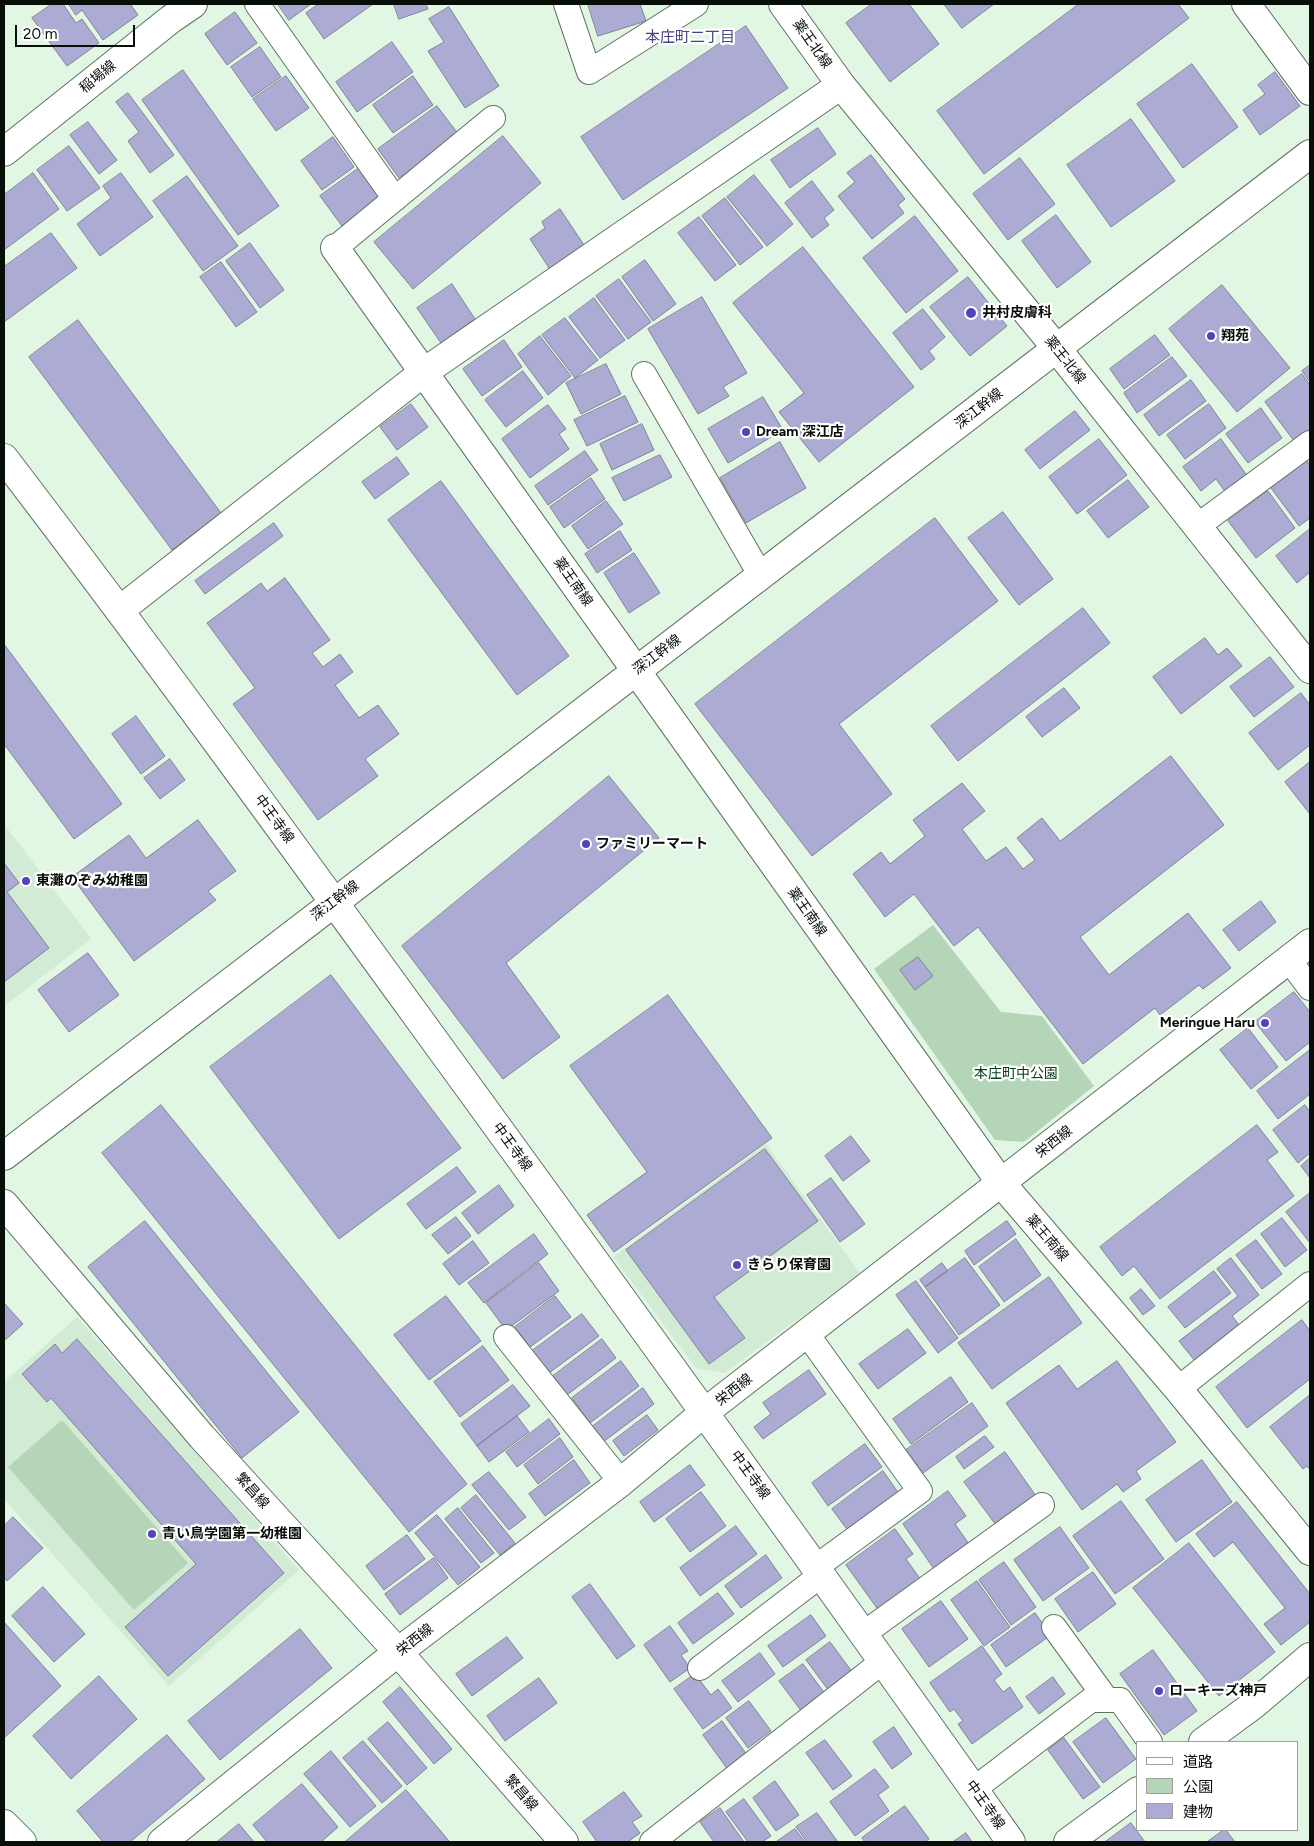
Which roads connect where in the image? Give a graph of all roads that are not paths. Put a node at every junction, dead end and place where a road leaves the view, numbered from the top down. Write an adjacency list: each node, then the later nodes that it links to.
1 (257, 4): 12 (lane)
2 (566, 4): 3 (lane)
3 (696, 4)
4 (784, 4): 7 (street, 薬王北線)
5 (1246, 4): 8 (street)
6 (175, 9): 10 (street, 稲場線)
7 (840, 84): 14 (street, 薬王北線); 15 (street)
8 (1310, 91)
9 (493, 118): 12 (lane)
10 (4, 152)
11 (1310, 154): 14 (street, 深江幹線)
12 (395, 199): 13 (lane)
13 (335, 248): 15 (street, 薬王南線)
14 (1057, 349): 19 (street, 薬王北線); 20 (street, 深江幹線)
15 (424, 372): 21 (street); 23 (street, 薬王南線)
16 (644, 374): 20 (lane)
17 (1310, 443): 19 (lane)
18 (4, 458): 21 (street, 中王寺線)
19 (1196, 527): 22 (street, 薬王北線)
20 (761, 576): 23 (street, 深江幹線)
21 (120, 610): 24 (street, 中王寺線)
22 (1310, 669)
23 (636, 671): 24 (street, 深江幹線); 29 (street, 薬王南線)
24 (334, 902): 28 (street, 深江幹線); 35 (street, 中王寺線)
25 (1310, 943): 26 (street, 栄西線)
26 (1289, 960): 27 (lane); 29 (street, 栄西線)
27 (1310, 988)
28 (4, 1156)
29 (1001, 1183): 32 (street, 栄西線); 34 (street, 薬王南線)
30 (4, 1204): 42 (street, 繁昌線)
31 (1310, 1284): 34 (lane)
32 (807, 1334): 35 (street, 栄西線); 39 (lane)
33 (506, 1337): 36 (lane)
34 (1178, 1389): 38 (street, 薬王南線)
35 (705, 1412): 36 (street, 栄西線); 39 (street, 中王寺線)
36 (621, 1482): 42 (street, 栄西線)
37 (1042, 1504): 41 (lane)
38 (1310, 1551)
39 (818, 1571): 41 (street, 中王寺線); 45 (lane)
40 (1054, 1626): 46 (lane)
41 (863, 1634): 44 (street, 中王寺線)
42 (398, 1652): 53 (street, 栄西線); 54 (street, 繁昌線)
43 (1310, 1657): 48 (street)
44 (882, 1662): 49 (street, 中王寺線); 55 (lane)
45 (700, 1668)
46 (1107, 1700): 47 (lane); 49 (lane)
47 (1149, 1741)
48 (1204, 1741)
49 (974, 1789): 56 (street, 中王寺線)
50 (1136, 1792): 57 (street)
51 (4, 1824): 52 (street)
52 (22, 1842)
53 (162, 1842)
54 (564, 1842)
55 (652, 1842)
56 (1011, 1842)
57 (1068, 1842)

